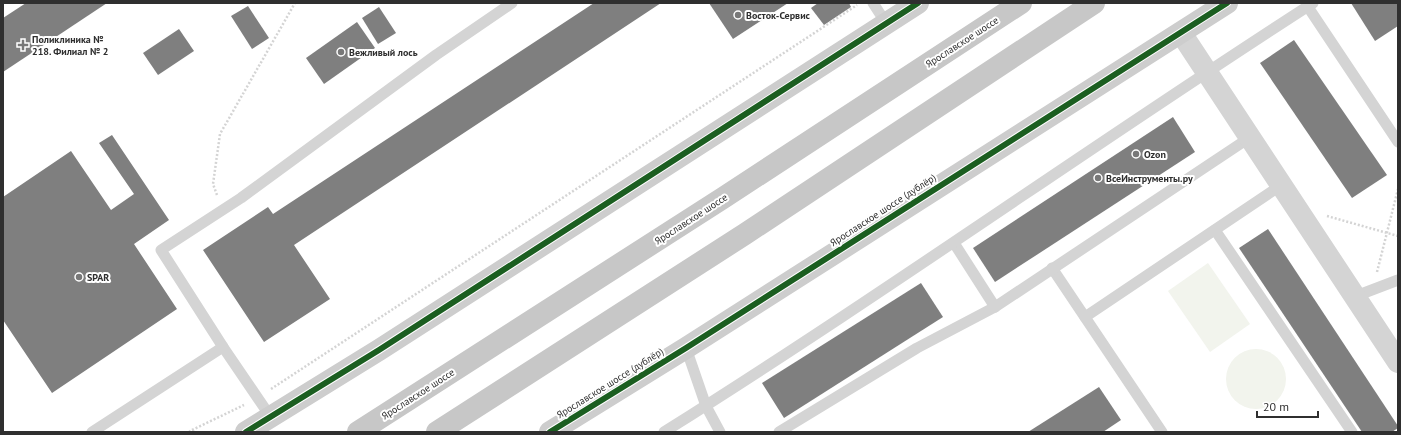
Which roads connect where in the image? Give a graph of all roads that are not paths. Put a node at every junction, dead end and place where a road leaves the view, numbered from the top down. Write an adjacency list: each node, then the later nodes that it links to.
1 (512, 3): 21 (lane)
2 (873, 3): 8 (lane)
3 (918, 3): 8 (street)
4 (1021, 3): 28 (main road, Ярославское шоссе)
5 (1094, 3): 29 (main road)
6 (1227, 3): 9 (street, Ярославское шоссе (дублёр))
7 (1311, 5): 10 (lane); 12 (lane)
8 (886, 23): 25 (street)
9 (1181, 33): 10 (street); 22 (street, Ярославское шоссе (дублёр))
10 (1206, 72): 11 (street); 15 (lane)
11 (1249, 138): 13 (street); 16 (lane)
12 (1398, 142)
13 (1280, 186): 14 (lane); 18 (street)
14 (1215, 230): 20 (lane); 35 (lane)
15 (954, 243): 19 (lane); 24 (lane)
16 (1052, 268): 19 (lane); 20 (lane)
17 (1398, 280): 18 (lane)
18 (1365, 293): 23 (street)
19 (995, 307): 33 (lane)
20 (1085, 317): 34 (lane)
21 (224, 347): 25 (lane); 26 (lane)
22 (686, 348): 24 (lane); 30 (street, Ярославское шоссе (дублёр))
23 (1398, 362)
24 (706, 406): 31 (lane); 32 (lane)
25 (270, 416): 27 (street)
26 (92, 432)
27 (246, 432)
28 (358, 432)
29 (437, 432)
30 (550, 432)
31 (664, 432)
32 (720, 432)
33 (779, 432)
34 (1162, 432)
35 (1352, 432)

